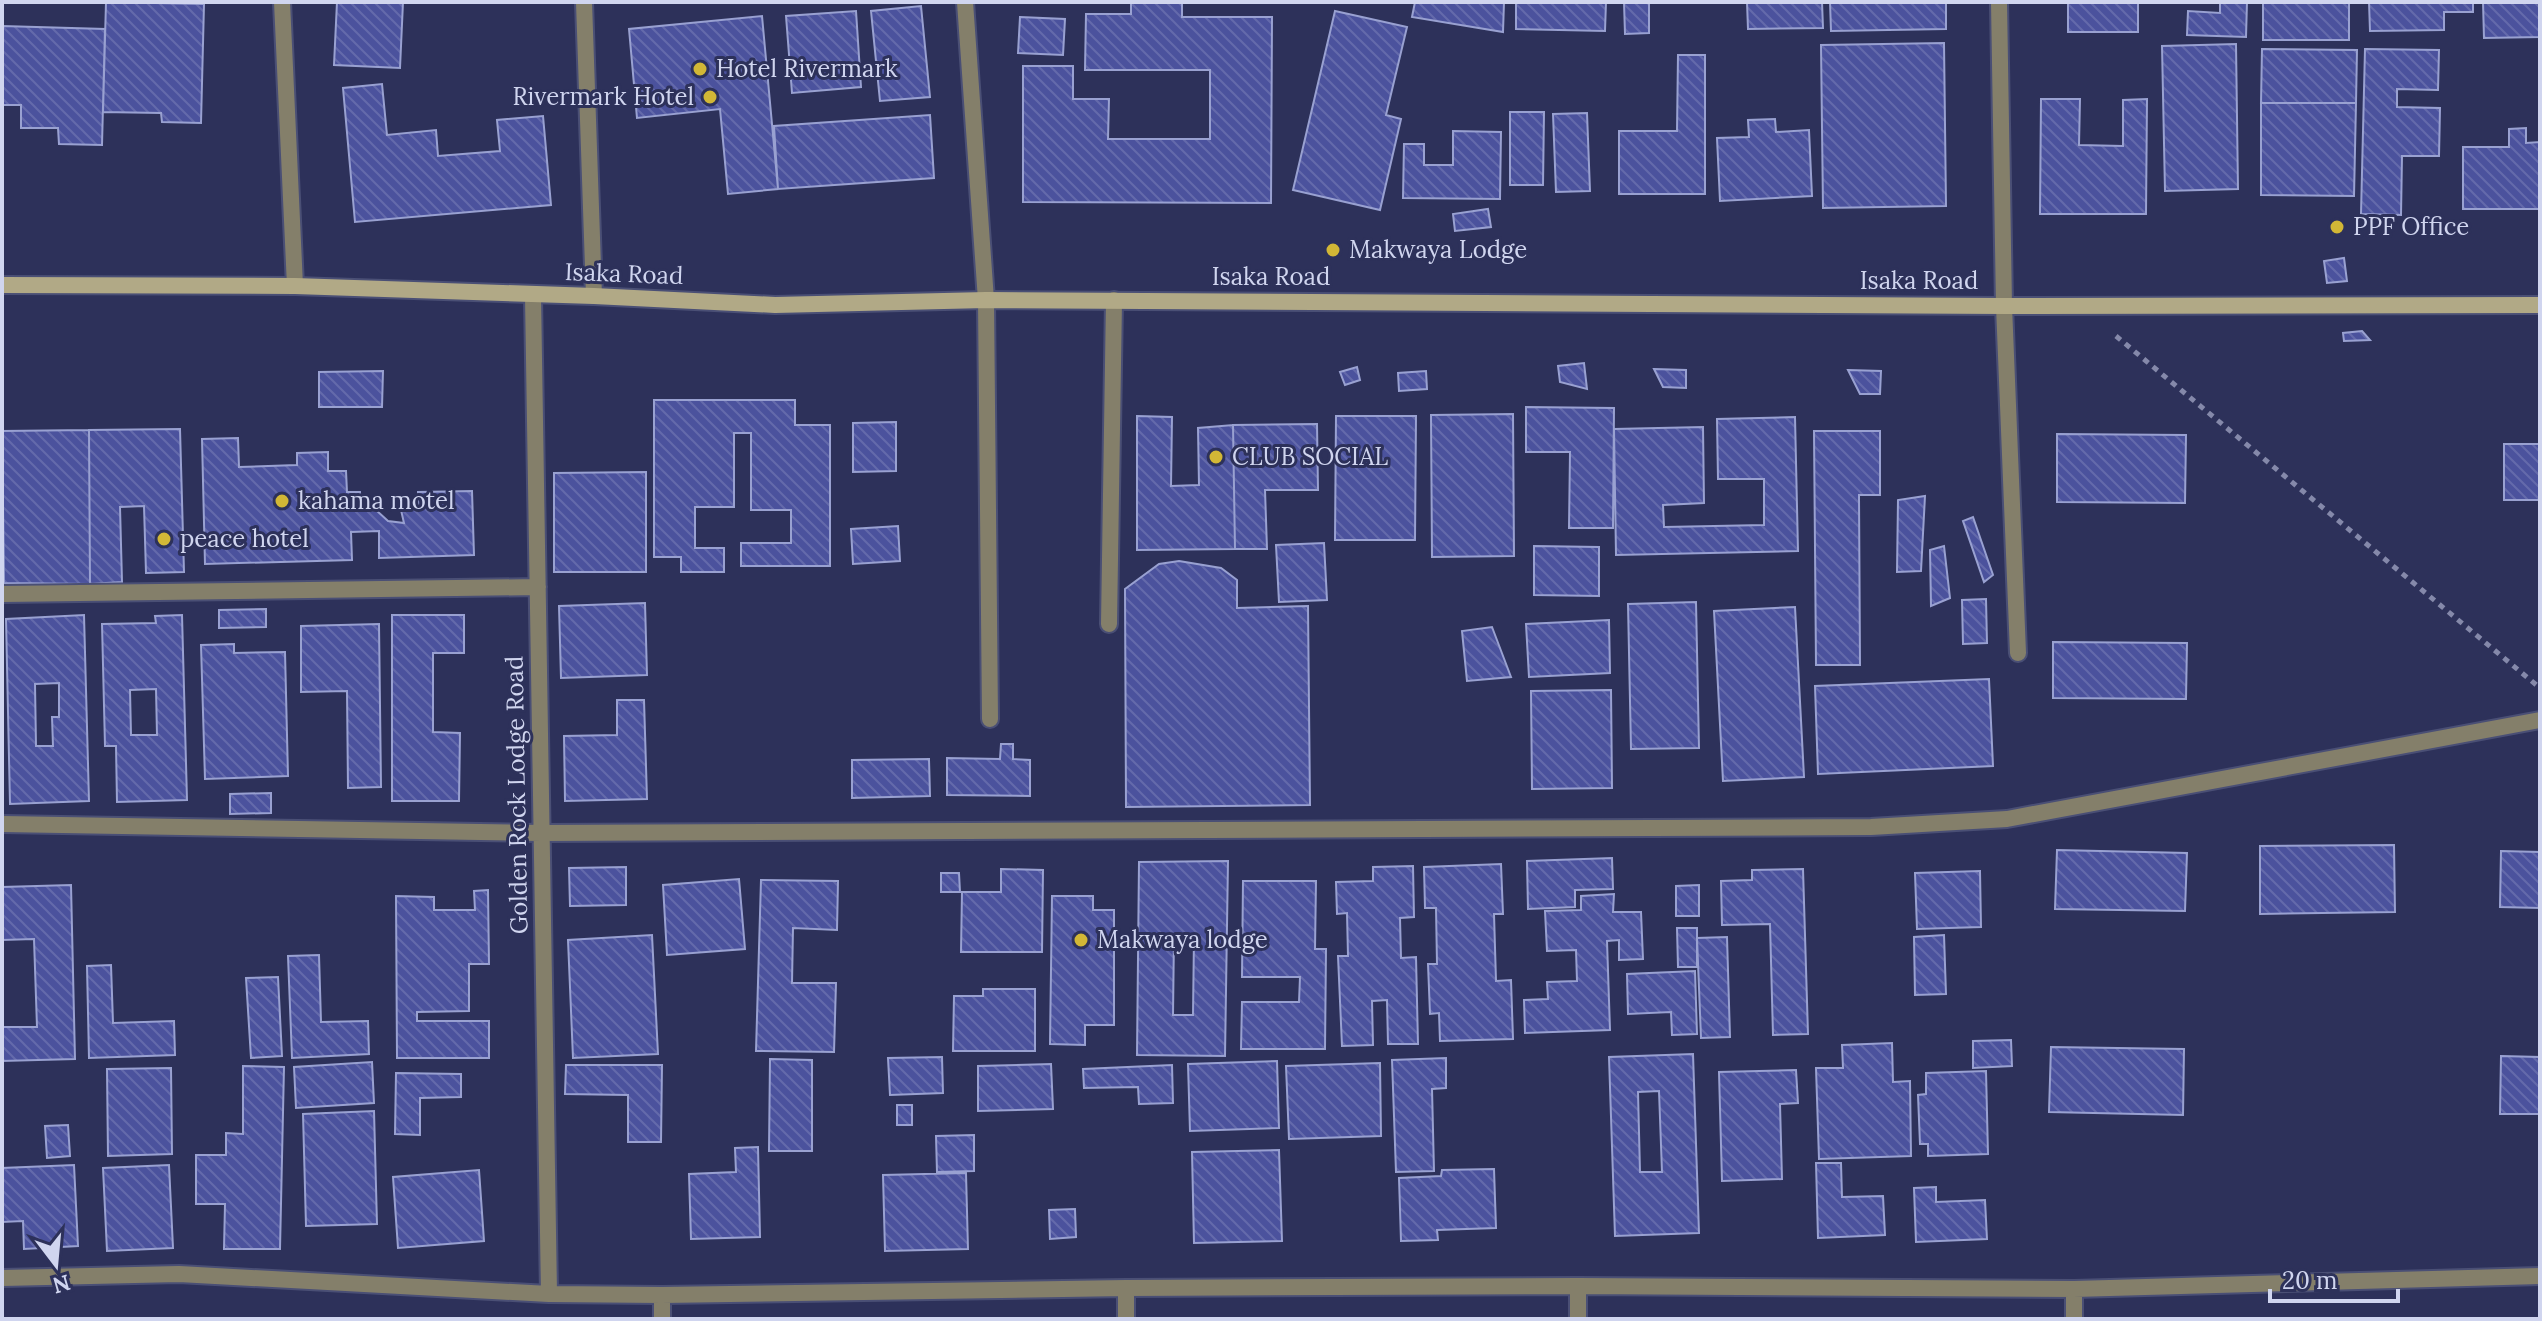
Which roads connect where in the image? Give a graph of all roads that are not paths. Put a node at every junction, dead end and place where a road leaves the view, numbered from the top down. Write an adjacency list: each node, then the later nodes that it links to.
1 (282, 2): 6 (street)
2 (584, 2): 8 (street)
3 (965, 2): 9 (street)
4 (1999, 2): 12 (street)
5 (2, 285): 6 (street, Isaka Road)
6 (295, 286): 7 (street, Isaka Road)
7 (533, 296): 8 (street, Isaka Road); 13 (street, Golden Rock Lodge Road)
8 (594, 296): 9 (street, Isaka Road)
9 (986, 300): 10 (street, Isaka Road); 17 (street)
10 (1114, 300): 12 (street, Isaka Road); 15 (street)
11 (2540, 305): 12 (street, Isaka Road)
12 (2004, 306): 16 (street)
13 (538, 587): 14 (street); 20 (street, Golden Rock Lodge Road)
14 (2, 594)
15 (1109, 624)
16 (2018, 653)
17 (990, 719)
18 (2540, 720): 20 (street)
19 (2, 824): 20 (street)
20 (541, 833): 26 (street, Golden Rock Lodge Road)
21 (2540, 1276): 25 (street)
22 (2, 1278): 26 (street)
23 (1578, 1286): 24 (street); 25 (street); 30 (street)
24 (1126, 1288): 27 (street); 29 (street)
25 (2074, 1289): 31 (street)
26 (549, 1294): 27 (street)
27 (662, 1295): 28 (street)
28 (662, 1319)
29 (1126, 1319)
30 (1578, 1319)
31 (2074, 1319)

